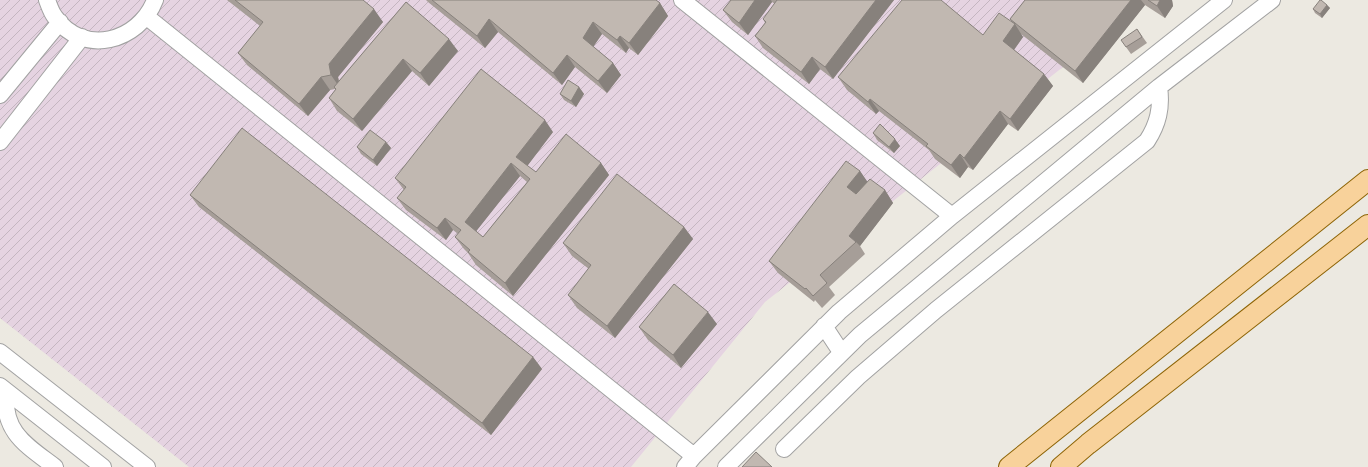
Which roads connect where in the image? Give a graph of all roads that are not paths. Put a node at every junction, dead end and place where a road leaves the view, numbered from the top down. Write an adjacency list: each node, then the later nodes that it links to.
1 (47, 0): 8 (street)
2 (155, 0): 7 (street)
3 (682, 0): 14 (street)
4 (1224, 0): 14 (street)
5 (1272, 0): 6 (street)
6 (1254, 5): 10 (street)
7 (147, 17): 9 (street); 21 (street)
8 (60, 22): 9 (street); 11 (street)
9 (82, 37): 12 (street)
10 (1159, 87): 18 (street); 20 (street)
11 (0, 95)
12 (0, 142)
13 (1368, 180): 26 (main road)
14 (952, 216): 16 (street)
15 (1368, 225): 27 (main road)
16 (824, 326): 18 (street); 21 (street)
17 (0, 352): 22 (street)
18 (841, 352): 25 (street)
19 (3, 389): 23 (street); 24 (street)
20 (784, 449)
21 (689, 461)
22 (141, 465)
23 (55, 467)
24 (103, 467)
25 (726, 467)
26 (1008, 467)
27 (1061, 467)

